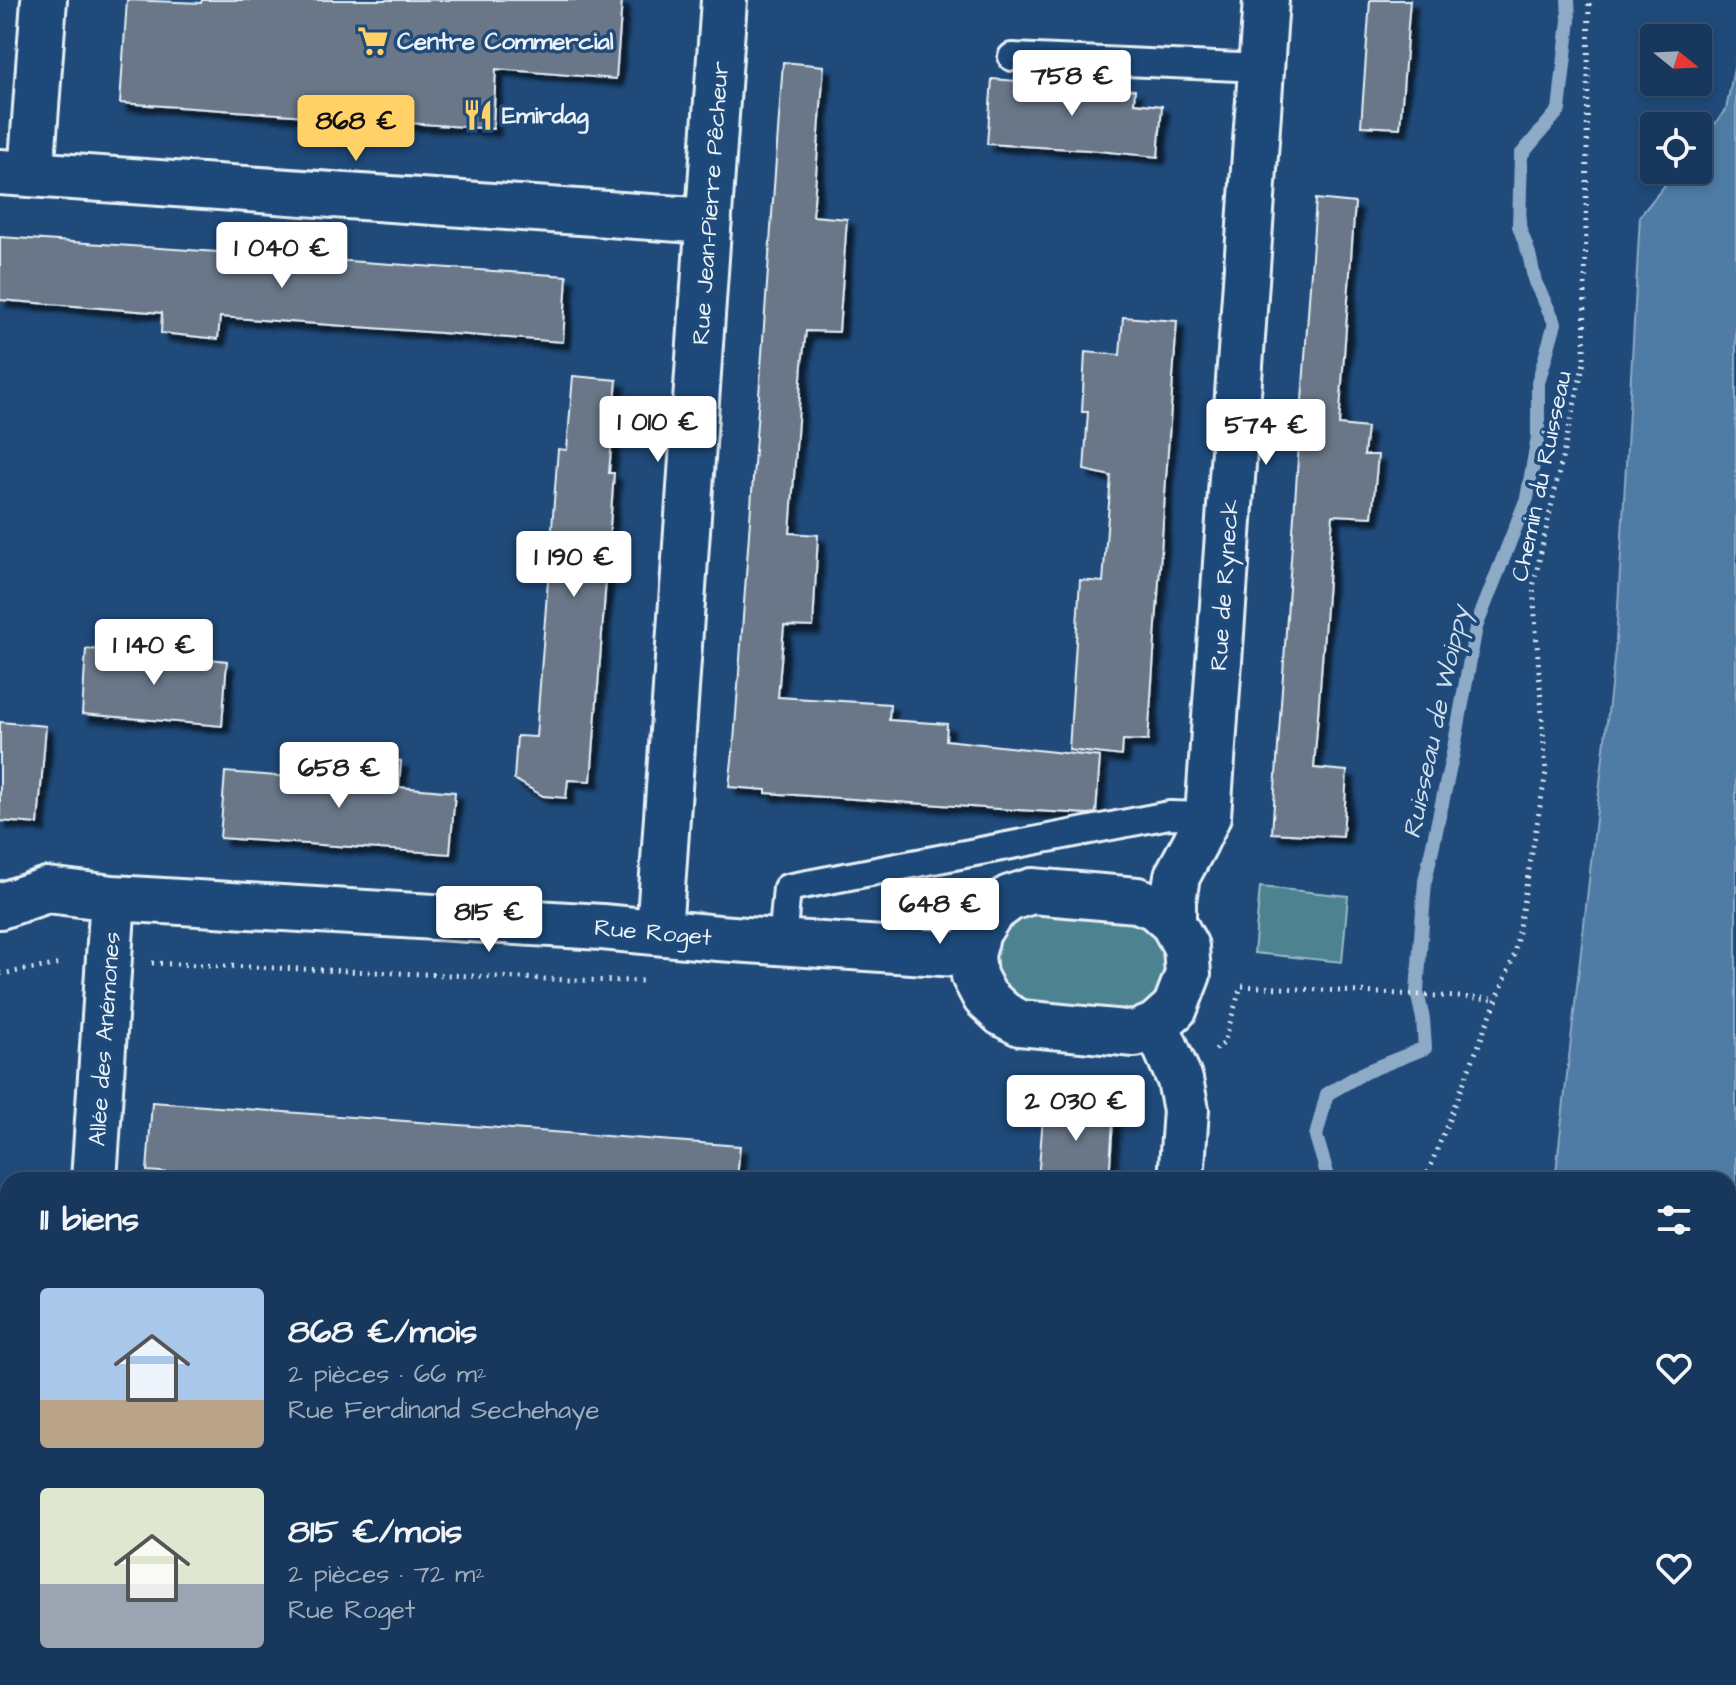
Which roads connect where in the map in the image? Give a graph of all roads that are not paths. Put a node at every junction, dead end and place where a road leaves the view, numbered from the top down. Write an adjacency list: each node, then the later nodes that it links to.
1 (44, 0): 6 (street)
2 (724, 0): 7 (street, Rue Jean-Pierre Pêcheur)
3 (1266, 0): 5 (street, Rue de Ryneck)
4 (1012, 57): 5 (lane)
5 (1261, 68): 8 (street, Rue de Ryneck)
6 (16, 173): 7 (street)
7 (709, 221): 12 (street, Rue Jean-Pierre Pêcheur)
8 (1208, 816): 11 (street, Rue de Ryneck); 13 (lane)
9 (113, 898): 10 (street, Rue Roget); 12 (street, Rue Roget); 16 (street, Allée des Anémones)
10 (0, 906)
11 (1173, 923): 14 (street); 15 (street)
12 (659, 932): 13 (street, Rue Roget)
13 (782, 942): 14 (street, Rue Roget)
14 (972, 955): 15 (street)
15 (1156, 1025): 17 (street)
16 (95, 1172)
17 (1182, 1172)

